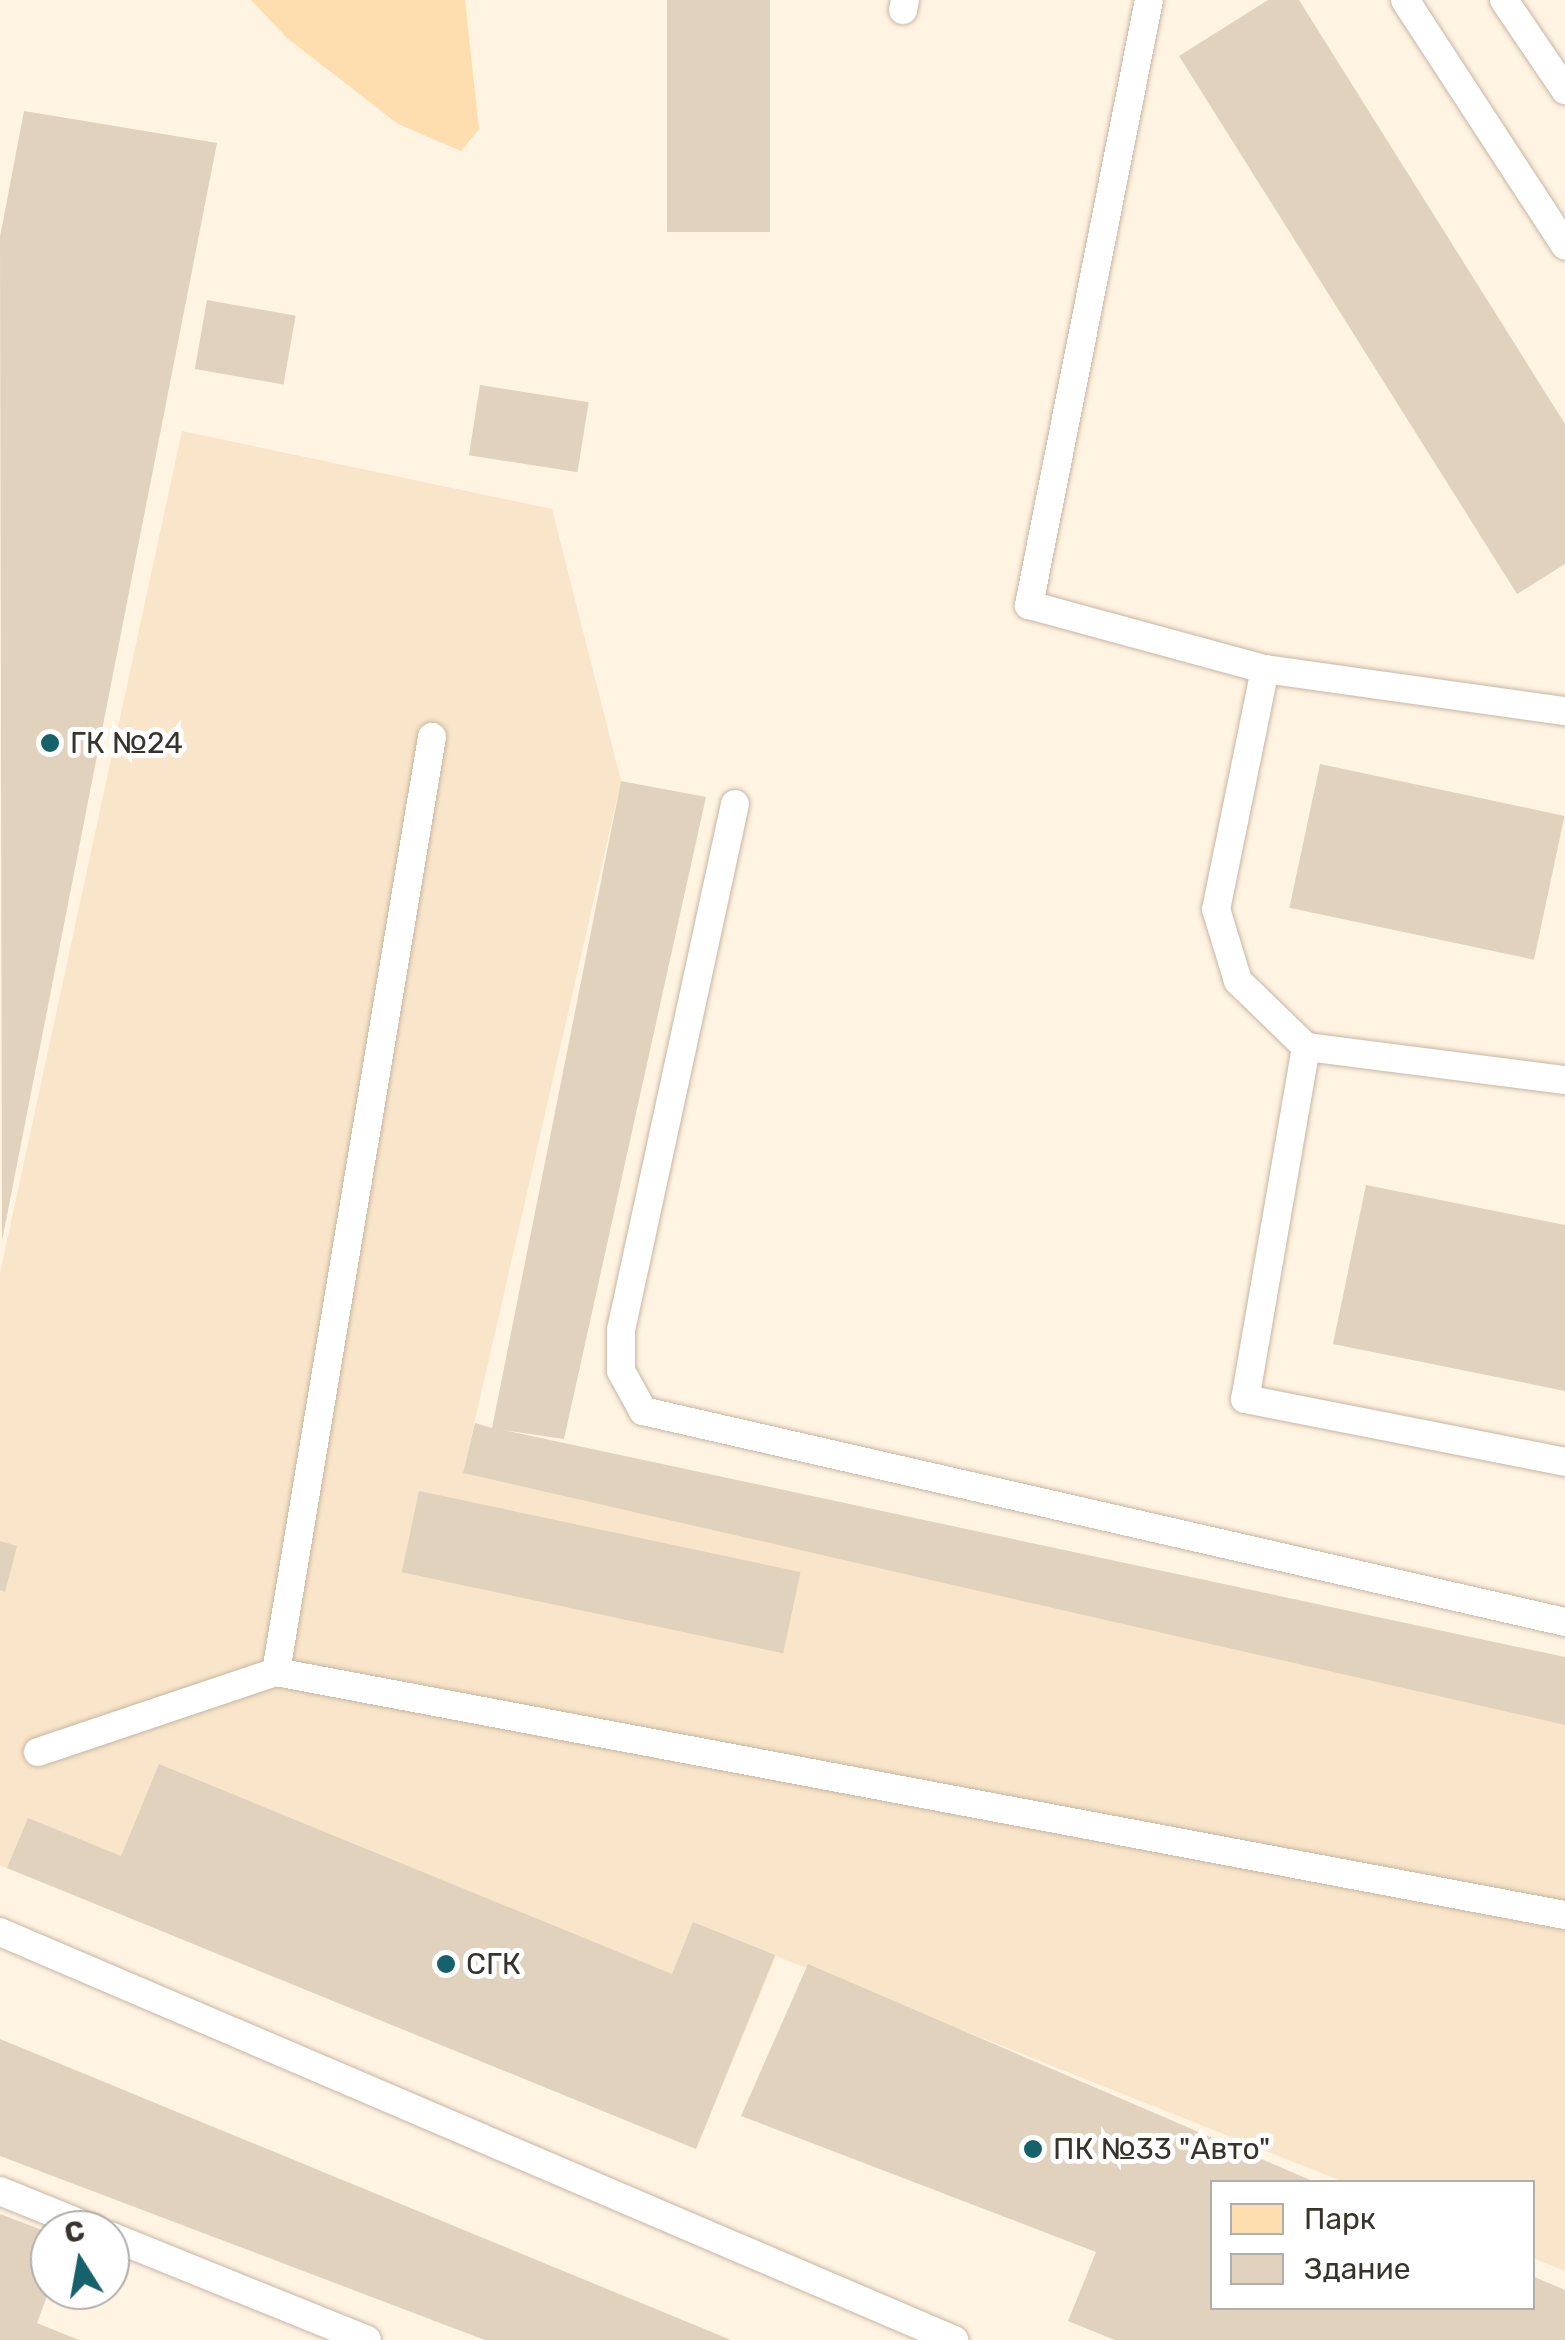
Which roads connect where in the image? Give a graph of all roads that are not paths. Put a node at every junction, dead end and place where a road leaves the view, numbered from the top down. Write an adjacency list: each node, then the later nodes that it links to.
1 (1149, 0): 6 (lane)
2 (1404, 0): 5 (lane)
3 (1504, 0): 4 (lane)
4 (1565, 90)
5 (1565, 244)
6 (1265, 669): 7 (lane); 10 (lane)
7 (1565, 711)
8 (432, 738): 14 (lane)
9 (735, 804): 13 (lane)
10 (1306, 1047): 11 (lane); 12 (lane)
11 (1565, 1080)
12 (1565, 1462)
13 (1565, 1622)
14 (276, 1672): 15 (lane); 16 (lane)
15 (38, 1752)
16 (1565, 1915)
17 (0, 1932): 22 (lane)
18 (0, 2191): 19 (lane)
19 (47, 2210)
20 (130, 2244): 21 (lane)
21 (367, 2340)
22 (954, 2340)

